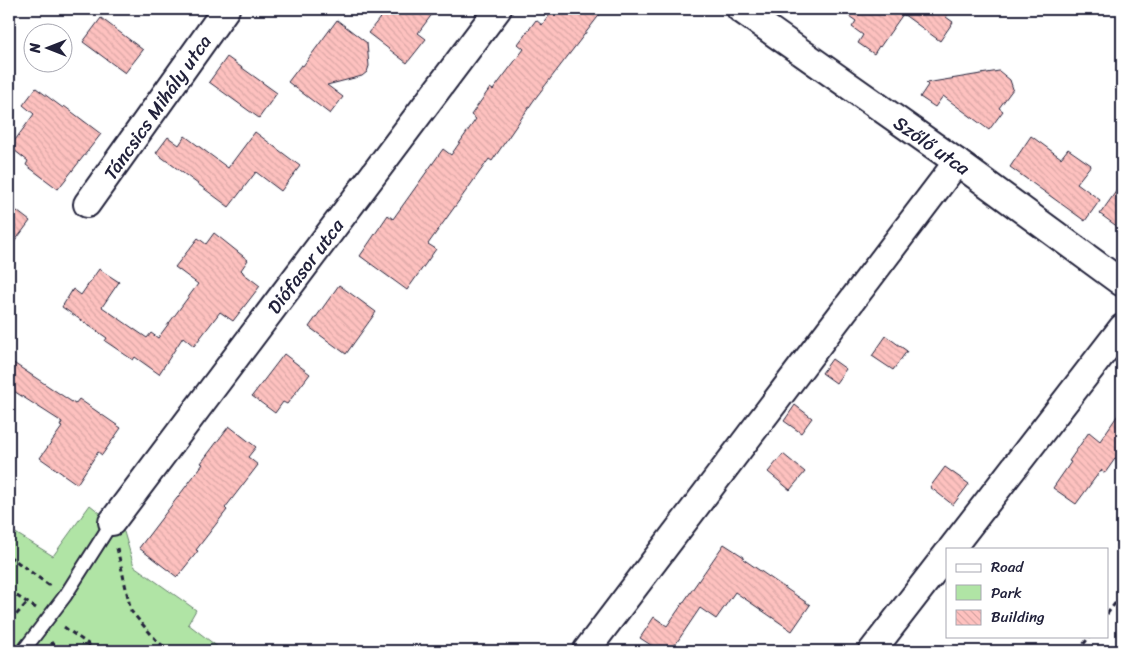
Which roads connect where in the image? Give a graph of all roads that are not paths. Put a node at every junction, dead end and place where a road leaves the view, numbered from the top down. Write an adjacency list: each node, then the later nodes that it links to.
1 (226, 9): 5 (street, Táncsics Mihály utca)
2 (498, 9): 8 (street, Diófasor utca)
3 (740, 9): 4 (street, Szőlő utca)
4 (957, 162): 6 (street, Szőlő utca); 12 (street)
5 (87, 204)
6 (1122, 283)
7 (1122, 328): 9 (street)
8 (112, 522): 11 (lane)
9 (953, 548)
10 (946, 555): 13 (street)
11 (23, 651)
12 (586, 651)
13 (872, 651)

